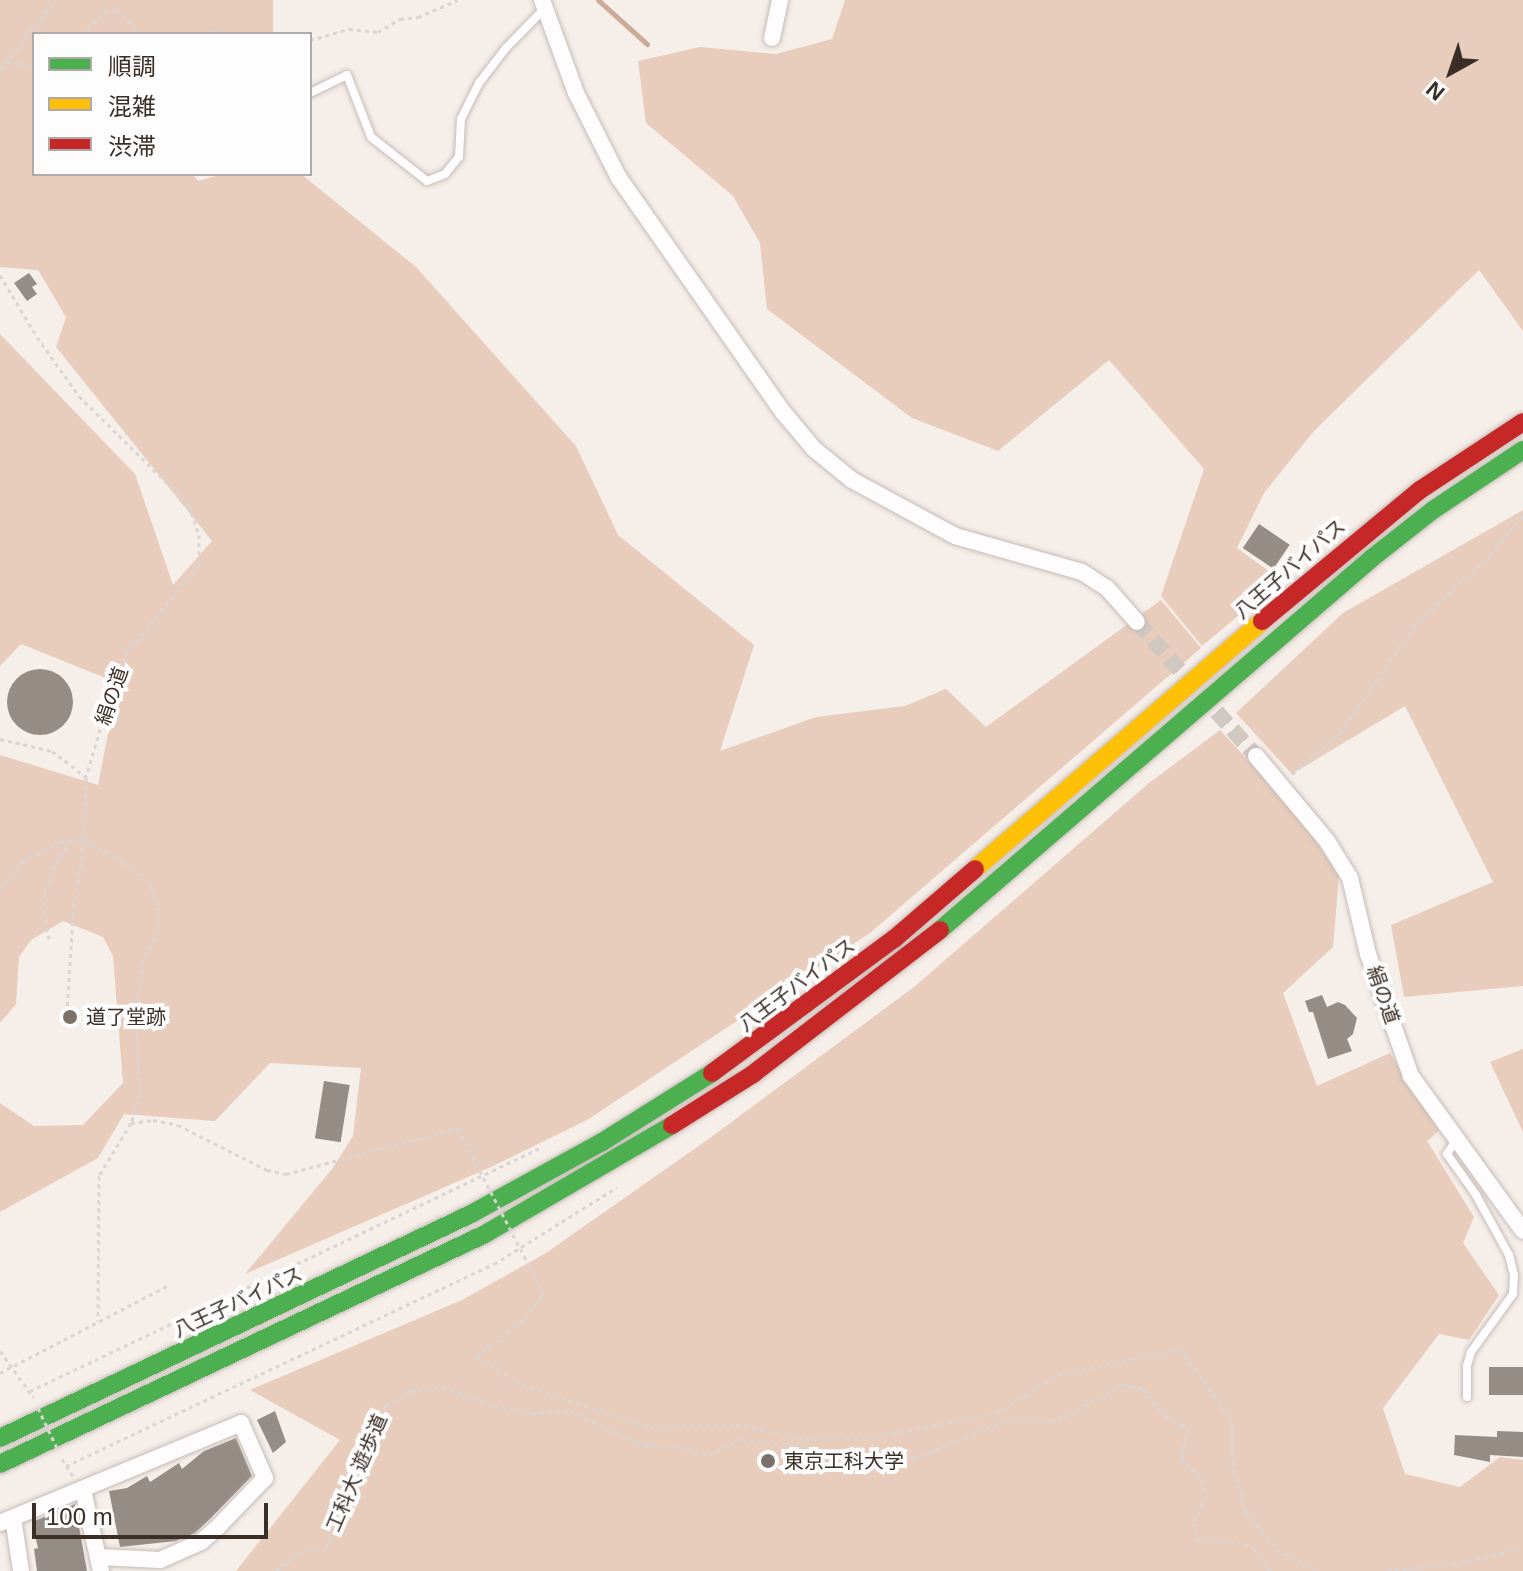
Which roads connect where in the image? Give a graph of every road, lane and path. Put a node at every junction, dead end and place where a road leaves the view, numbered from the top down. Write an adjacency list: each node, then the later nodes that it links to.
1 (56, 0): 9 (path)
2 (458, 0): 8 (path)
3 (780, 0): 7 (street)
4 (543, 4): 12 (lane); 17 (street)
5 (83, 32): 6 (path)
6 (140, 32)
7 (772, 38)
8 (312, 39)
9 (5, 62): 10 (path); 11 (path)
10 (32, 66)
11 (0, 69)
12 (312, 92)
13 (0, 275): 20 (path, 絹の道)
14 (1523, 422): 27 (highway, 八王子バイパス)
15 (1523, 450): 31 (highway)
16 (1523, 515): 21 (path)
17 (1137, 622)
18 (0, 739): 20 (path)
19 (1256, 756): 21 (street, 絹の道)
20 (86, 777): 23 (path, 絹の道)
21 (1281, 785): 29 (street, 絹の道)
22 (72, 840): 23 (path); 24 (path); 25 (path)
23 (84, 840): 26 (path, 絹の道); 28 (path)
24 (0, 889)
25 (49, 939)
26 (66, 1027)
27 (690, 1087): 38 (highway); 43 (highway, 八王子バイパス)
28 (131, 1123): 36 (path); 55 (path, bridge)
29 (1457, 1139): 32 (street, 絹の道); 41 (lane)
30 (545, 1146): 39 (path)
31 (613, 1162): 33 (highway); 46 (highway)
32 (1523, 1231)
33 (442, 1276)
34 (167, 1286): 36 (path)
35 (358, 1315): 44 (highway)
36 (98, 1321): 39 (path)
37 (0, 1351): 39 (path)
38 (115, 1362)
39 (11, 1367): 40 (path)
40 (0, 1373)
41 (1467, 1397)
42 (38, 1408): 45 (path, bridge)
43 (0, 1438)
44 (94, 1441)
45 (60, 1456): 47 (highway); 48 (path)
46 (0, 1464)
47 (0, 1485)
48 (81, 1487): 49 (street); 51 (street); 51 (street)
49 (6, 1521): 52 (street)
50 (1523, 1548): 56 (path)
51 (100, 1564)
52 (21, 1571)
53 (276, 1571): 54 (path, 工科大 遊歩道)
54 (1270, 1571)
55 (1320, 1571)
56 (1387, 1571)

